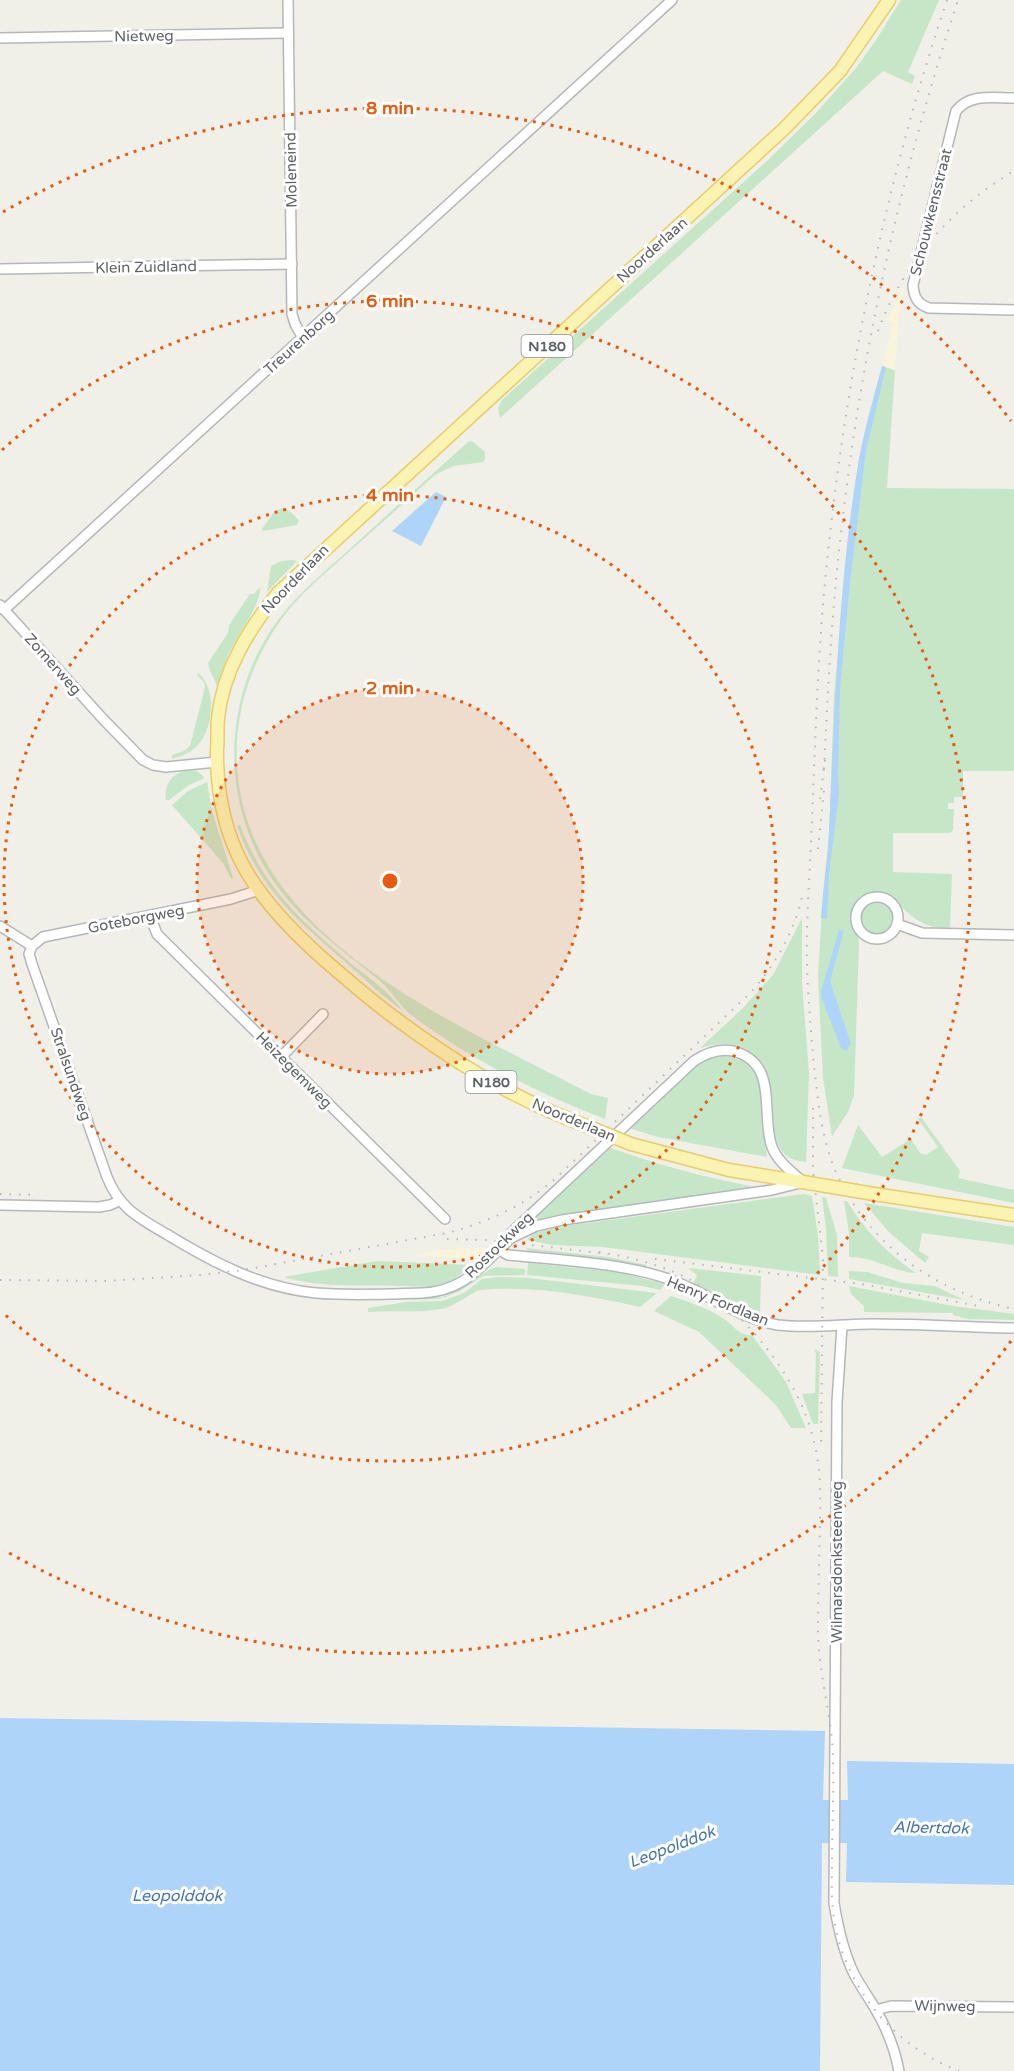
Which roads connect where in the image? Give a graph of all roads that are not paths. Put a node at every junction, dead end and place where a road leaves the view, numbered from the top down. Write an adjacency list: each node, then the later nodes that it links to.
1 (288, 0): 4 (street, Moleneind)
2 (672, 0): 10 (street, Treurenborg)
3 (889, 0): 12 (main road, Noorderlaan / N180)
4 (288, 33): 5 (street, Nietweg); 7 (street, Moleneind)
5 (0, 38)
6 (1014, 98): 9 (street, Schouwkensstraat)
7 (292, 264): 8 (street, Klein Zuidland); 10 (street, Moleneind)
8 (0, 269)
9 (1014, 310)
10 (303, 338): 11 (street, Treurenborg)
11 (2, 608): 12 (street, Zomerweg)
12 (217, 762): 13 (main road, Noorderlaan / N180)
13 (259, 890): 14 (street, Goteborgweg); 21 (main road, Noorderlaan / N180, bridge)
14 (150, 916): 18 (street, Goteborgweg); 20 (street, Heizegemweg)
15 (897, 924): 15 (street); 17 (street)
16 (0, 926): 18 (street)
17 (1014, 935)
18 (32, 946): 22 (street, Stralsundweg)
19 (323, 1014): 20 (street)
20 (281, 1057): 25 (street, Heizegemweg)
21 (803, 1182): 24 (main road, Noorderlaan / N180, bridge); 26 (street, Noorderlaan); 26 (street, Rostockweg)
22 (119, 1201): 23 (street); 27 (street, Rostockweg)
23 (0, 1205)
24 (1014, 1215)
25 (445, 1219)
26 (509, 1239): 27 (street, Rostockweg)
27 (498, 1249): 28 (street, Henry Fordlaan)
28 (842, 1326): 29 (street, Henry Fordlaan); 31 (street, Wilmarsdonksteenweg)
29 (1014, 1328)
30 (1014, 2007): 31 (street, Wijnweg)
31 (876, 2010): 32 (street)
32 (899, 2071)

